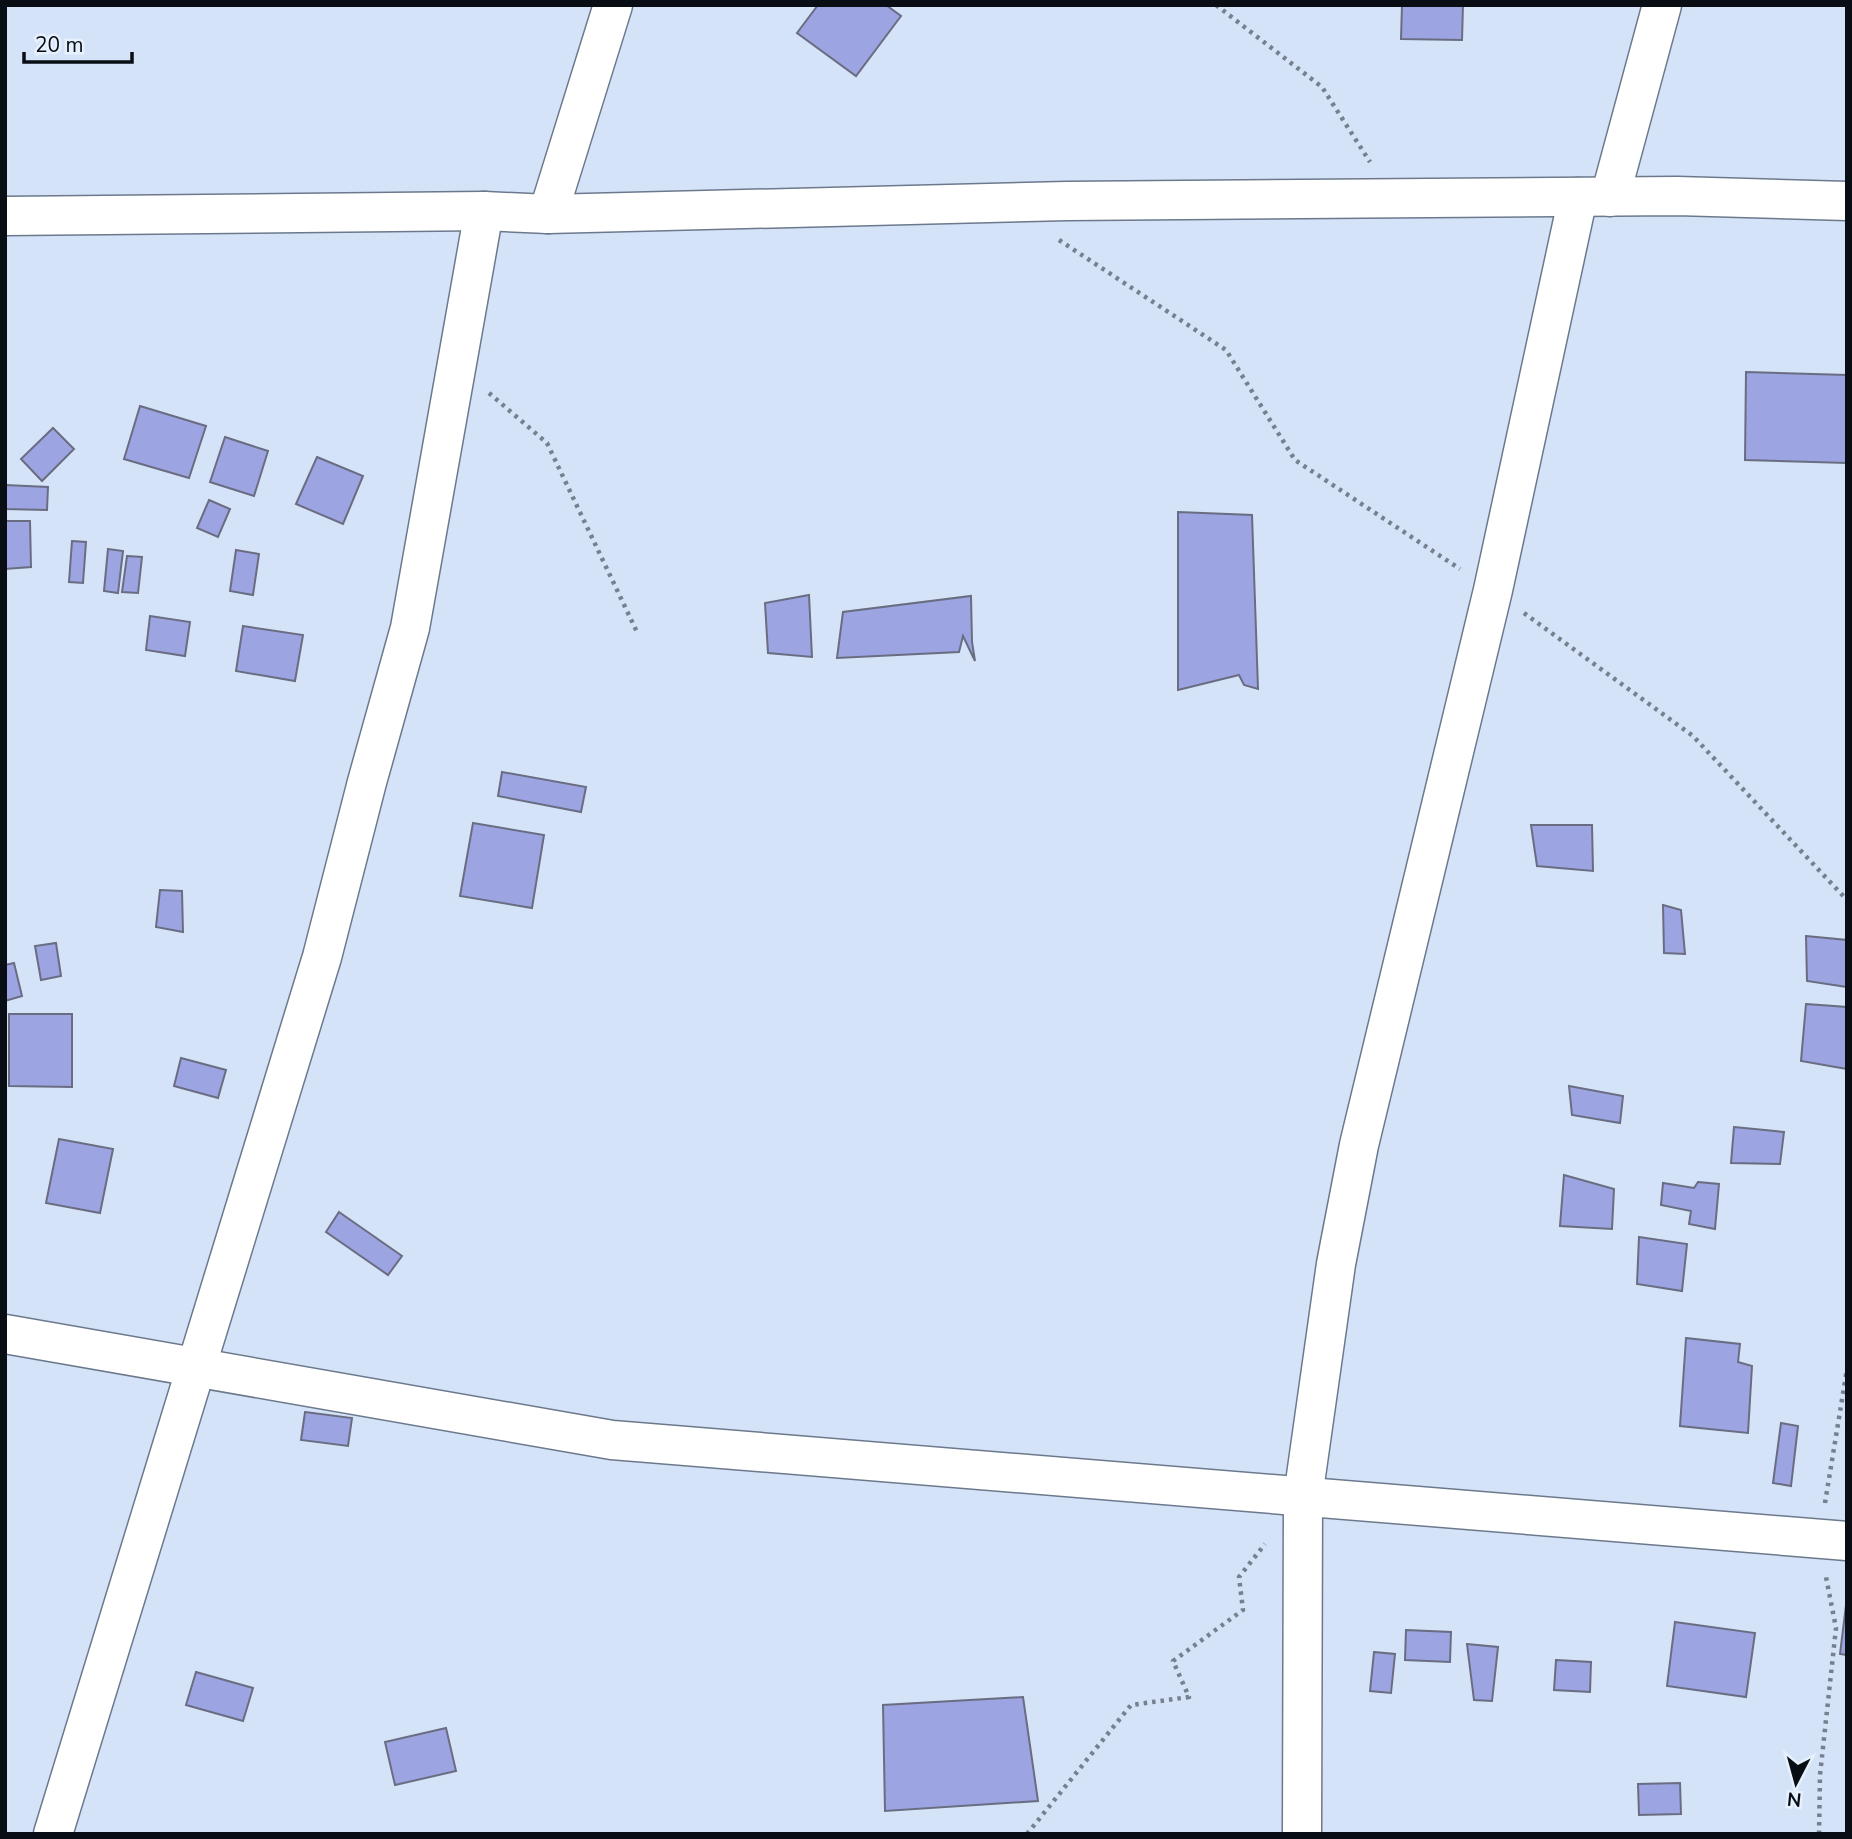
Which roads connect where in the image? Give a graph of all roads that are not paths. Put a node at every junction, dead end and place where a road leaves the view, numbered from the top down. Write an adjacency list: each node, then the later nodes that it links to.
1 (613, 5): 6 (street)
2 (1662, 5): 3 (street)
3 (1594, 197): 4 (street); 6 (street); 10 (street)
4 (1847, 201)
5 (484, 211): 6 (street); 7 (street); 9 (street)
6 (548, 214)
7 (5, 216)
8 (5, 1334): 9 (street)
9 (195, 1368): 10 (street); 12 (street)
10 (1303, 1497): 11 (street); 13 (street)
11 (1833, 1540)
12 (53, 1834)
13 (1302, 1834)

